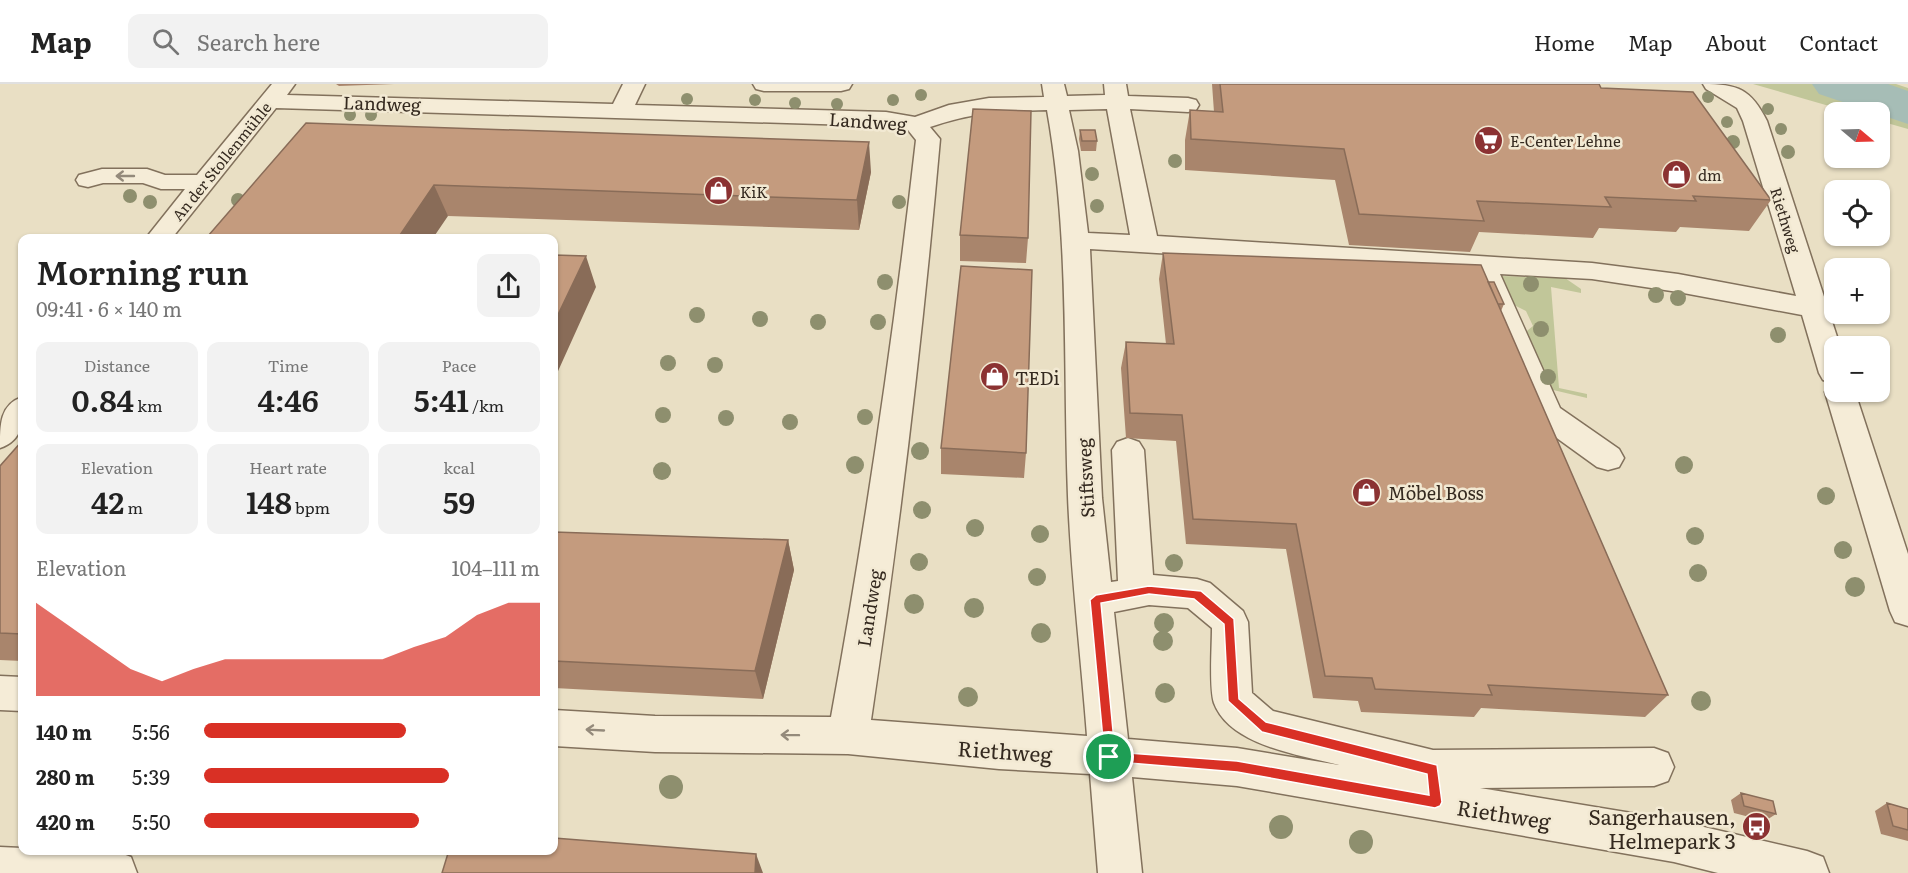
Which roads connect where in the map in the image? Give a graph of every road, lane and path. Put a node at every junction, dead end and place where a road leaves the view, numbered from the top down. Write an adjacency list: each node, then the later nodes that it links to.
1 (634, 84): 9 (street)
2 (764, 84): 3 (street)
3 (840, 84)
4 (1714, 84): 17 (street, Riethweg)
5 (277, 92): 9 (street, Landweg); 12 (street, An der Stollenmühle)
6 (1054, 93): 7 (street); 10 (street); 14 (street, Stiftsweg)
7 (1116, 93): 8 (street); 15 (street)
8 (1188, 105)
9 (620, 112): 10 (street, Landweg)
10 (916, 124): 30 (street, Landweg)
11 (88, 180): 12 (street, one-way to 11)
12 (204, 182): 13 (street, An der Stollenmühle)
13 (162, 234)
14 (1076, 241): 15 (street); 25 (street, Stiftsweg)
15 (1145, 243): 16 (street)
16 (1482, 264): 17 (street); 23 (street)
17 (1814, 308): 18 (street, Riethweg)
18 (1824, 340)
19 (1843, 402): 26 (street)
20 (18, 413): 21 (street)
21 (0, 436)
22 (1128, 450): 24 (street)
23 (1608, 458)
24 (1136, 591): 25 (street); 33 (street)
25 (1096, 600): 31 (street, Stiftsweg)
26 (1908, 611)
27 (0, 693): 28 (street)
28 (18, 694)
29 (558, 728): 30 (street, Riethweg, one-way to 29)
30 (848, 736): 31 (street, Riethweg)
31 (1109, 757): 33 (street, Riethweg); 36 (street, Stiftsweg)
32 (1654, 767): 33 (street)
33 (1434, 786): 37 (street, Riethweg)
34 (0, 869): 35 (street)
35 (115, 873)
36 (1120, 873)
37 (1807, 873)

